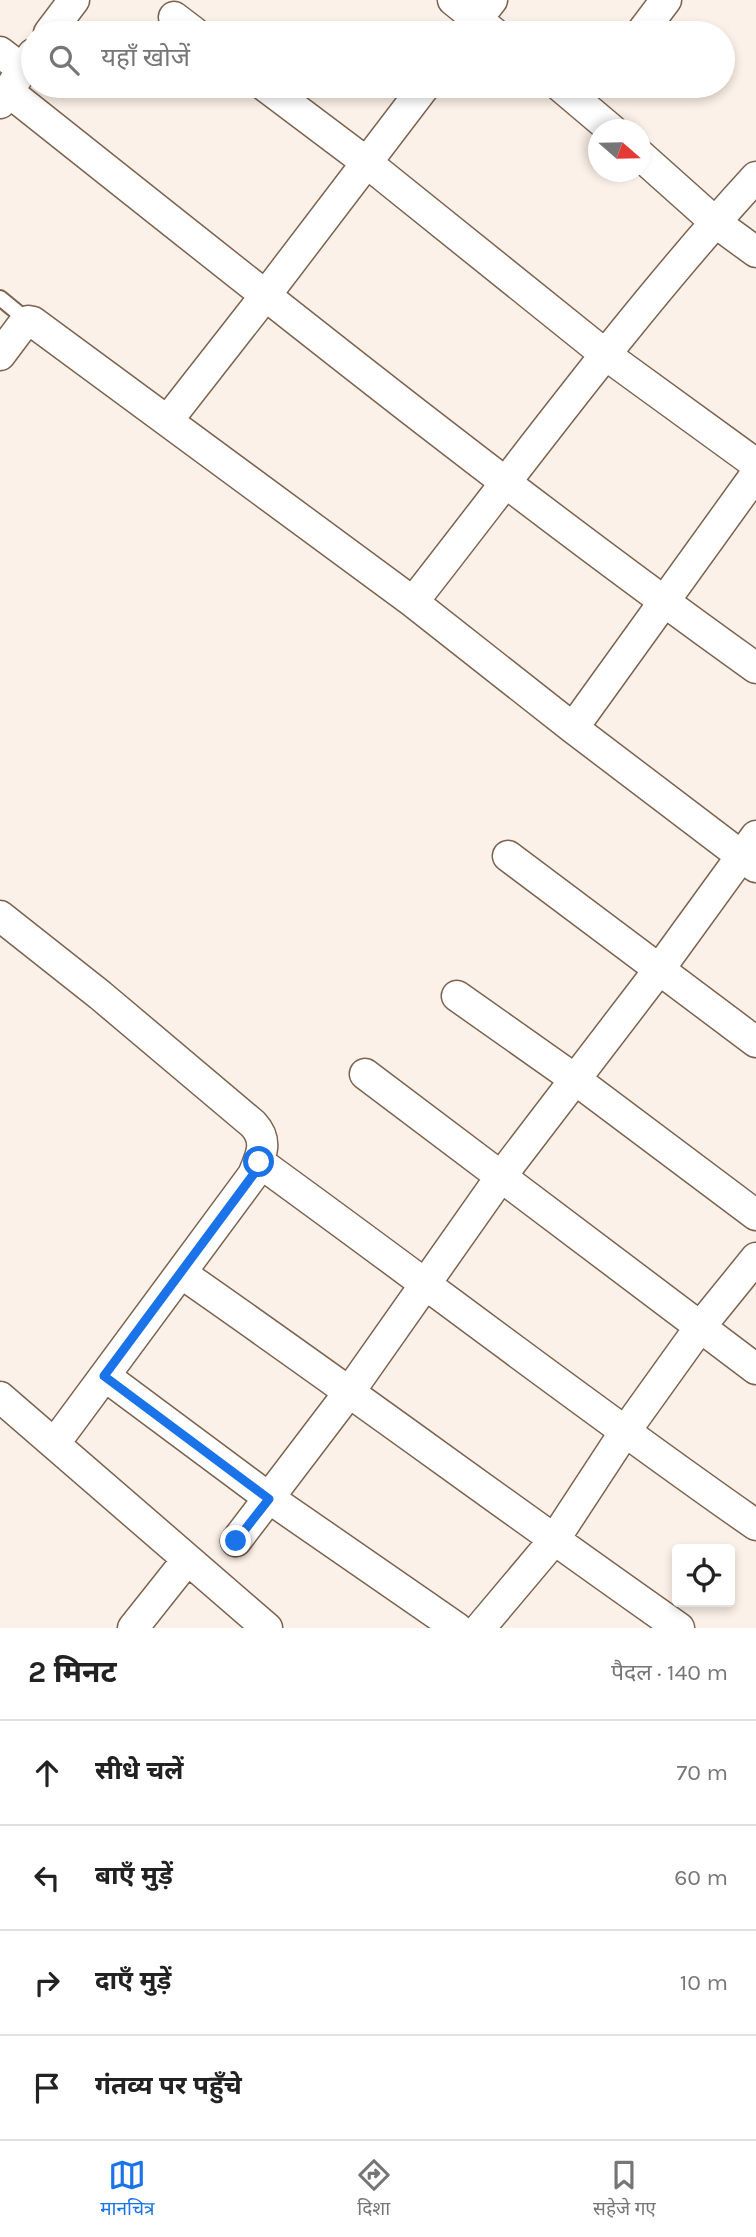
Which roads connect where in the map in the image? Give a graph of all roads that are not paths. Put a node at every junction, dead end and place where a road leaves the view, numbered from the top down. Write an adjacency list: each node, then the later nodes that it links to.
1 (74, 0): 4 (street)
2 (453, 0): 5 (street)
3 (666, 0): 6 (street)
4 (58, 21)
5 (482, 21)
6 (650, 21)
7 (40, 98): 17 (street)
8 (281, 98): 12 (street)
9 (416, 98): 12 (street)
10 (594, 98): 11 (street)
11 (606, 119)
12 (366, 162): 17 (street); 21 (street)
13 (651, 165): 15 (street)
14 (756, 177): 15 (street)
15 (715, 222): 16 (street); 21 (street)
16 (756, 252)
17 (265, 296): 22 (street); 25 (street)
18 (0, 298): 19 (lane)
19 (28, 321): 20 (street); 22 (street)
20 (0, 355)
21 (606, 355): 23 (street); 25 (street)
22 (168, 419): 27 (street)
23 (756, 464)
24 (756, 474): 26 (street)
25 (507, 482): 26 (street); 27 (street)
26 (663, 601): 28 (street); 29 (street)
27 (413, 602): 29 (street)
28 (756, 668)
29 (573, 728): 30 (street)
30 (751, 853): 33 (street)
31 (508, 856): 33 (street)
32 (0, 916): 38 (street)
33 (658, 971): 35 (street); 37 (street)
34 (457, 996): 37 (street)
35 (756, 1042)
36 (365, 1074): 39 (street)
37 (576, 1080): 39 (street); 40 (street)
38 (259, 1162): 42 (street); 43 (street)
39 (502, 1175): 43 (street); 44 (street)
40 (756, 1215)
41 (756, 1258): 44 (street)
42 (181, 1273): 46 (street); 47 (street)
43 (425, 1282): 47 (street); 49 (street)
44 (701, 1327): 45 (street); 49 (street)
45 (756, 1369)
46 (104, 1376): 50 (street); 51 (street)
47 (351, 1391): 51 (street); 53 (street)
48 (0, 1397): 50 (street)
49 (624, 1433): 52 (street); 53 (street)
50 (55, 1443): 55 (street)
51 (269, 1499): 54 (street); 58 (street)
52 (756, 1525)
53 (554, 1540): 59 (street); 60 (street)
54 (236, 1541)
55 (187, 1560): 56 (street); 57 (street)
56 (133, 1628)
57 (267, 1628)
58 (457, 1628)
59 (480, 1628)
60 (679, 1628)

